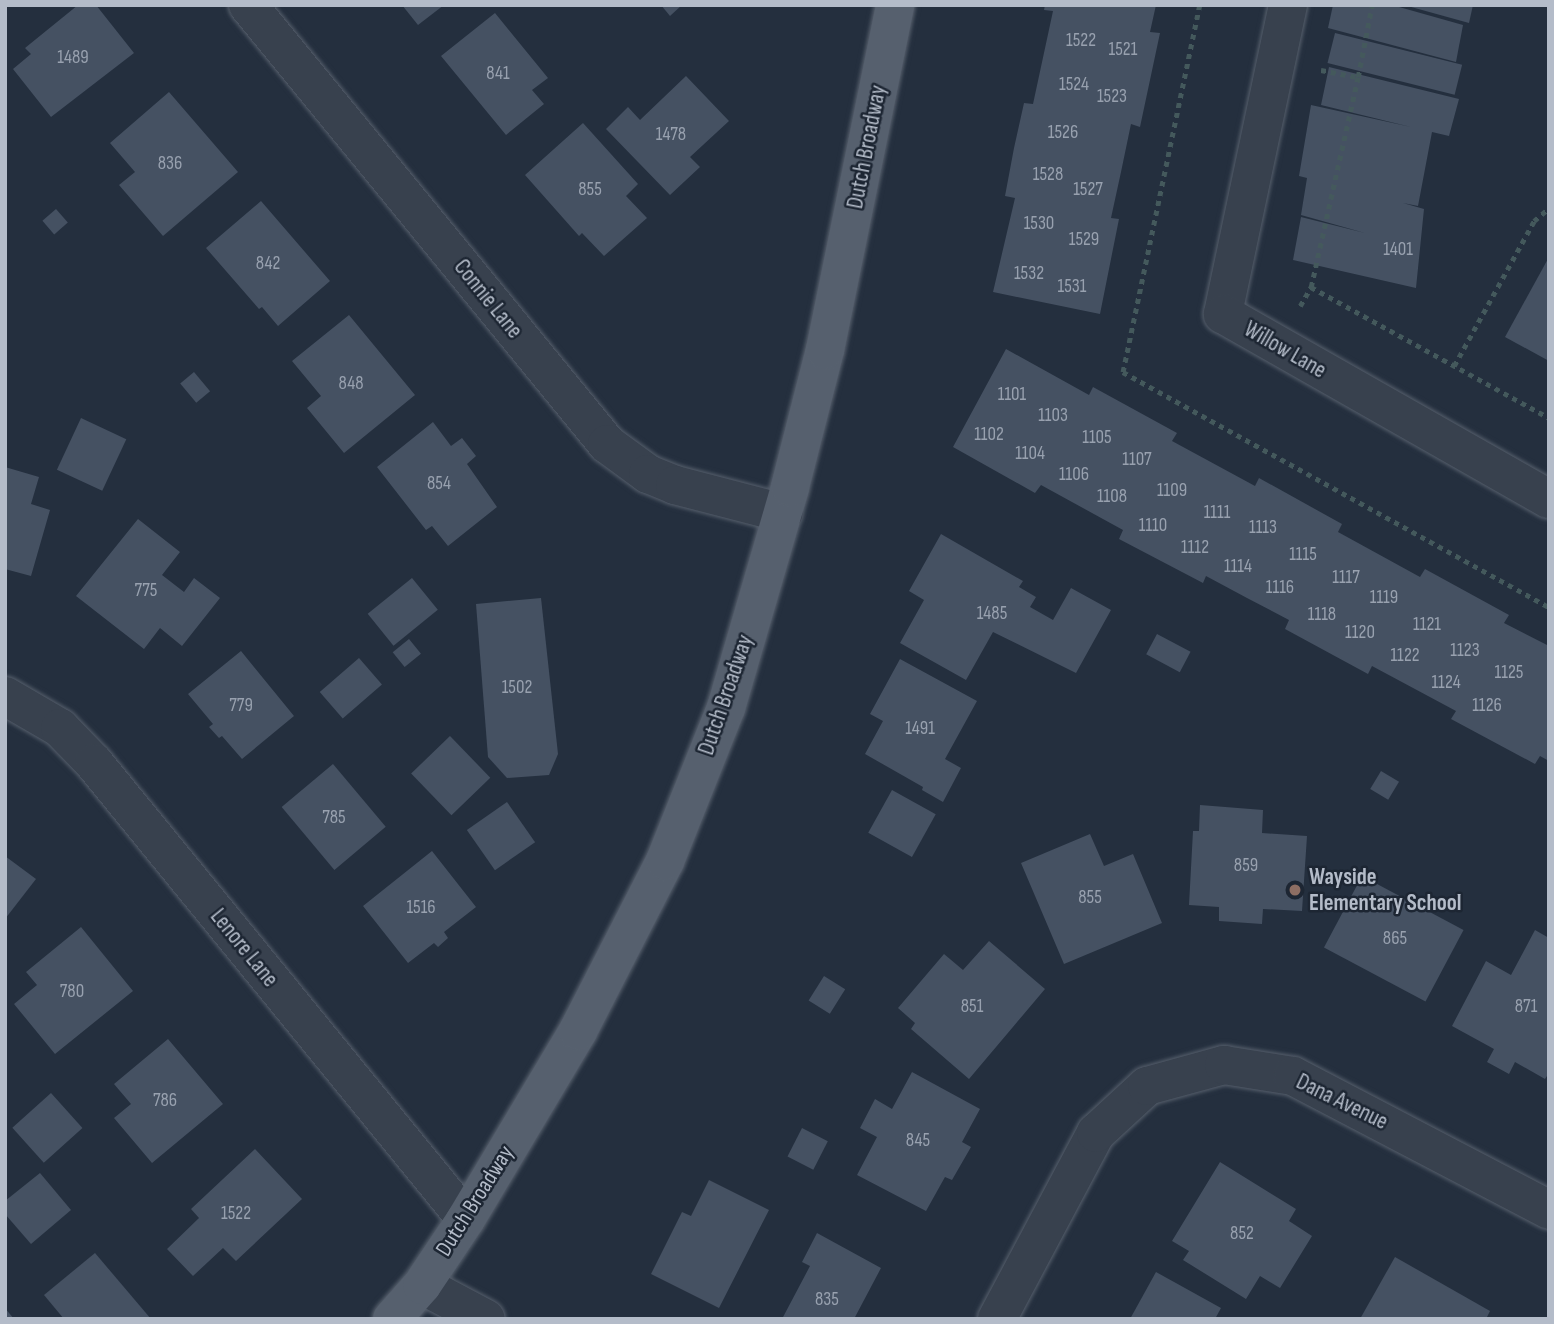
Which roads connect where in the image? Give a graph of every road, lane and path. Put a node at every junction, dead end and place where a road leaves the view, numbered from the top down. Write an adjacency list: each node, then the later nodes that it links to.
1 (248, 5): 13 (street, Connie Lane)
2 (895, 5): 13 (main road, Dutch Broadway)
3 (1288, 5): 5 (street, Willow Lane)
4 (1372, 5): 6 (path)
5 (1276, 62): 6 (path); 9 (street, Willow Lane)
6 (1358, 77): 8 (path)
7 (1549, 207): 10 (path)
8 (1311, 287): 9 (path); 10 (path)
9 (1279, 346): 12 (street, Willow Lane)
10 (1454, 366): 11 (path)
11 (1549, 418)
12 (1549, 499)
13 (783, 513): 16 (main road, Dutch Broadway)
14 (5, 695): 16 (street, Lenore Lane)
15 (1549, 1210): 20 (street, Dana Avenue)
16 (466, 1219): 17 (main road, Dutch Broadway)
17 (422, 1285): 18 (main road, Dutch Broadway); 19 (street)
18 (392, 1319)
19 (486, 1319)
20 (997, 1319)

